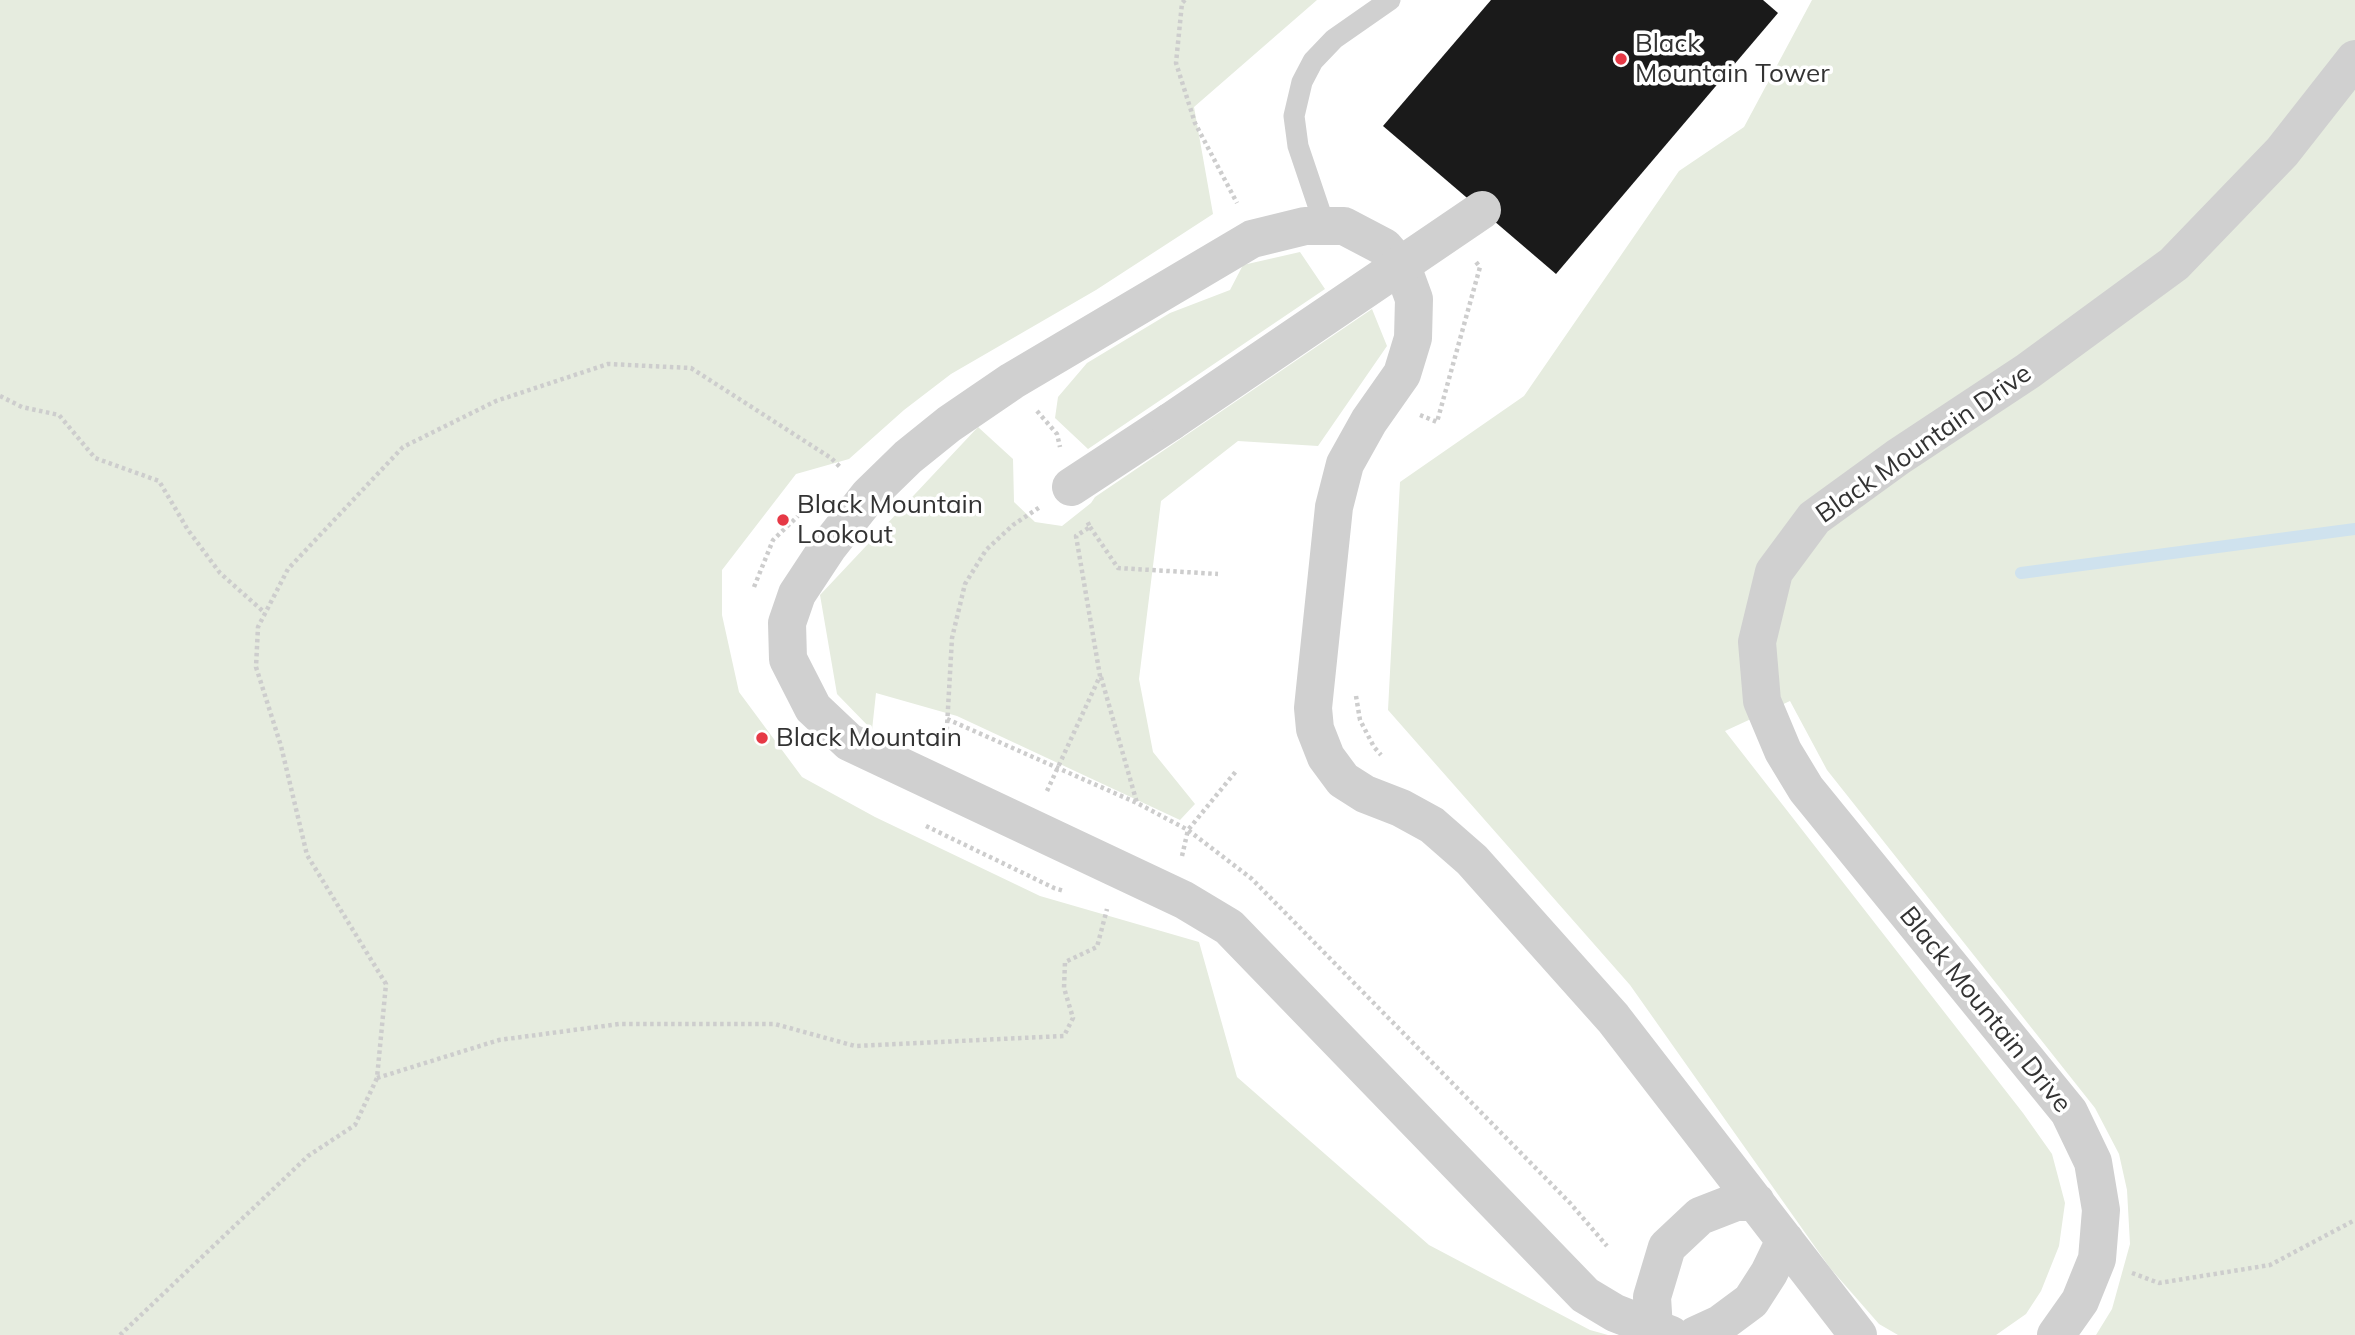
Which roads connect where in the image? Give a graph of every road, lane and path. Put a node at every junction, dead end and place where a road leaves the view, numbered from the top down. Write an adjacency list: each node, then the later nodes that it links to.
1 (1185, 0): 6 (path)
2 (1390, 0): 5 (lane)
3 (2355, 60): 27 (street, Black Mountain Drive)
4 (1482, 210): 11 (street, bridge)
5 (1325, 226): 6 (street); 24 (street)
6 (1252, 239): 8 (street)
7 (1480, 267): 10 (path)
8 (1012, 381): 11 (path); 12 (street)
9 (0, 396): 15 (path)
10 (1437, 422)
11 (1071, 486): 13 (path); 19 (path)
12 (869, 495): 15 (path); 19 (street)
13 (1090, 527): 14 (path); 16 (path)
14 (1218, 574)
15 (265, 613): 23 (path)
16 (1100, 676): 20 (path); 21 (path)
17 (1355, 687): 18 (path)
18 (1388, 762)
19 (944, 787): 21 (street)
20 (1137, 803)
21 (1031, 828): 28 (street)
22 (1109, 901): 23 (path)
23 (377, 1077): 29 (path)
24 (1756, 1202): 26 (street); 28 (street)
25 (2355, 1220): 27 (path)
26 (1785, 1240): 30 (street); 31 (street)
27 (2097, 1259): 32 (street, Black Mountain Drive)
28 (1663, 1332)
29 (120, 1335)
30 (1696, 1335)
31 (1858, 1335)
32 (2056, 1335)

